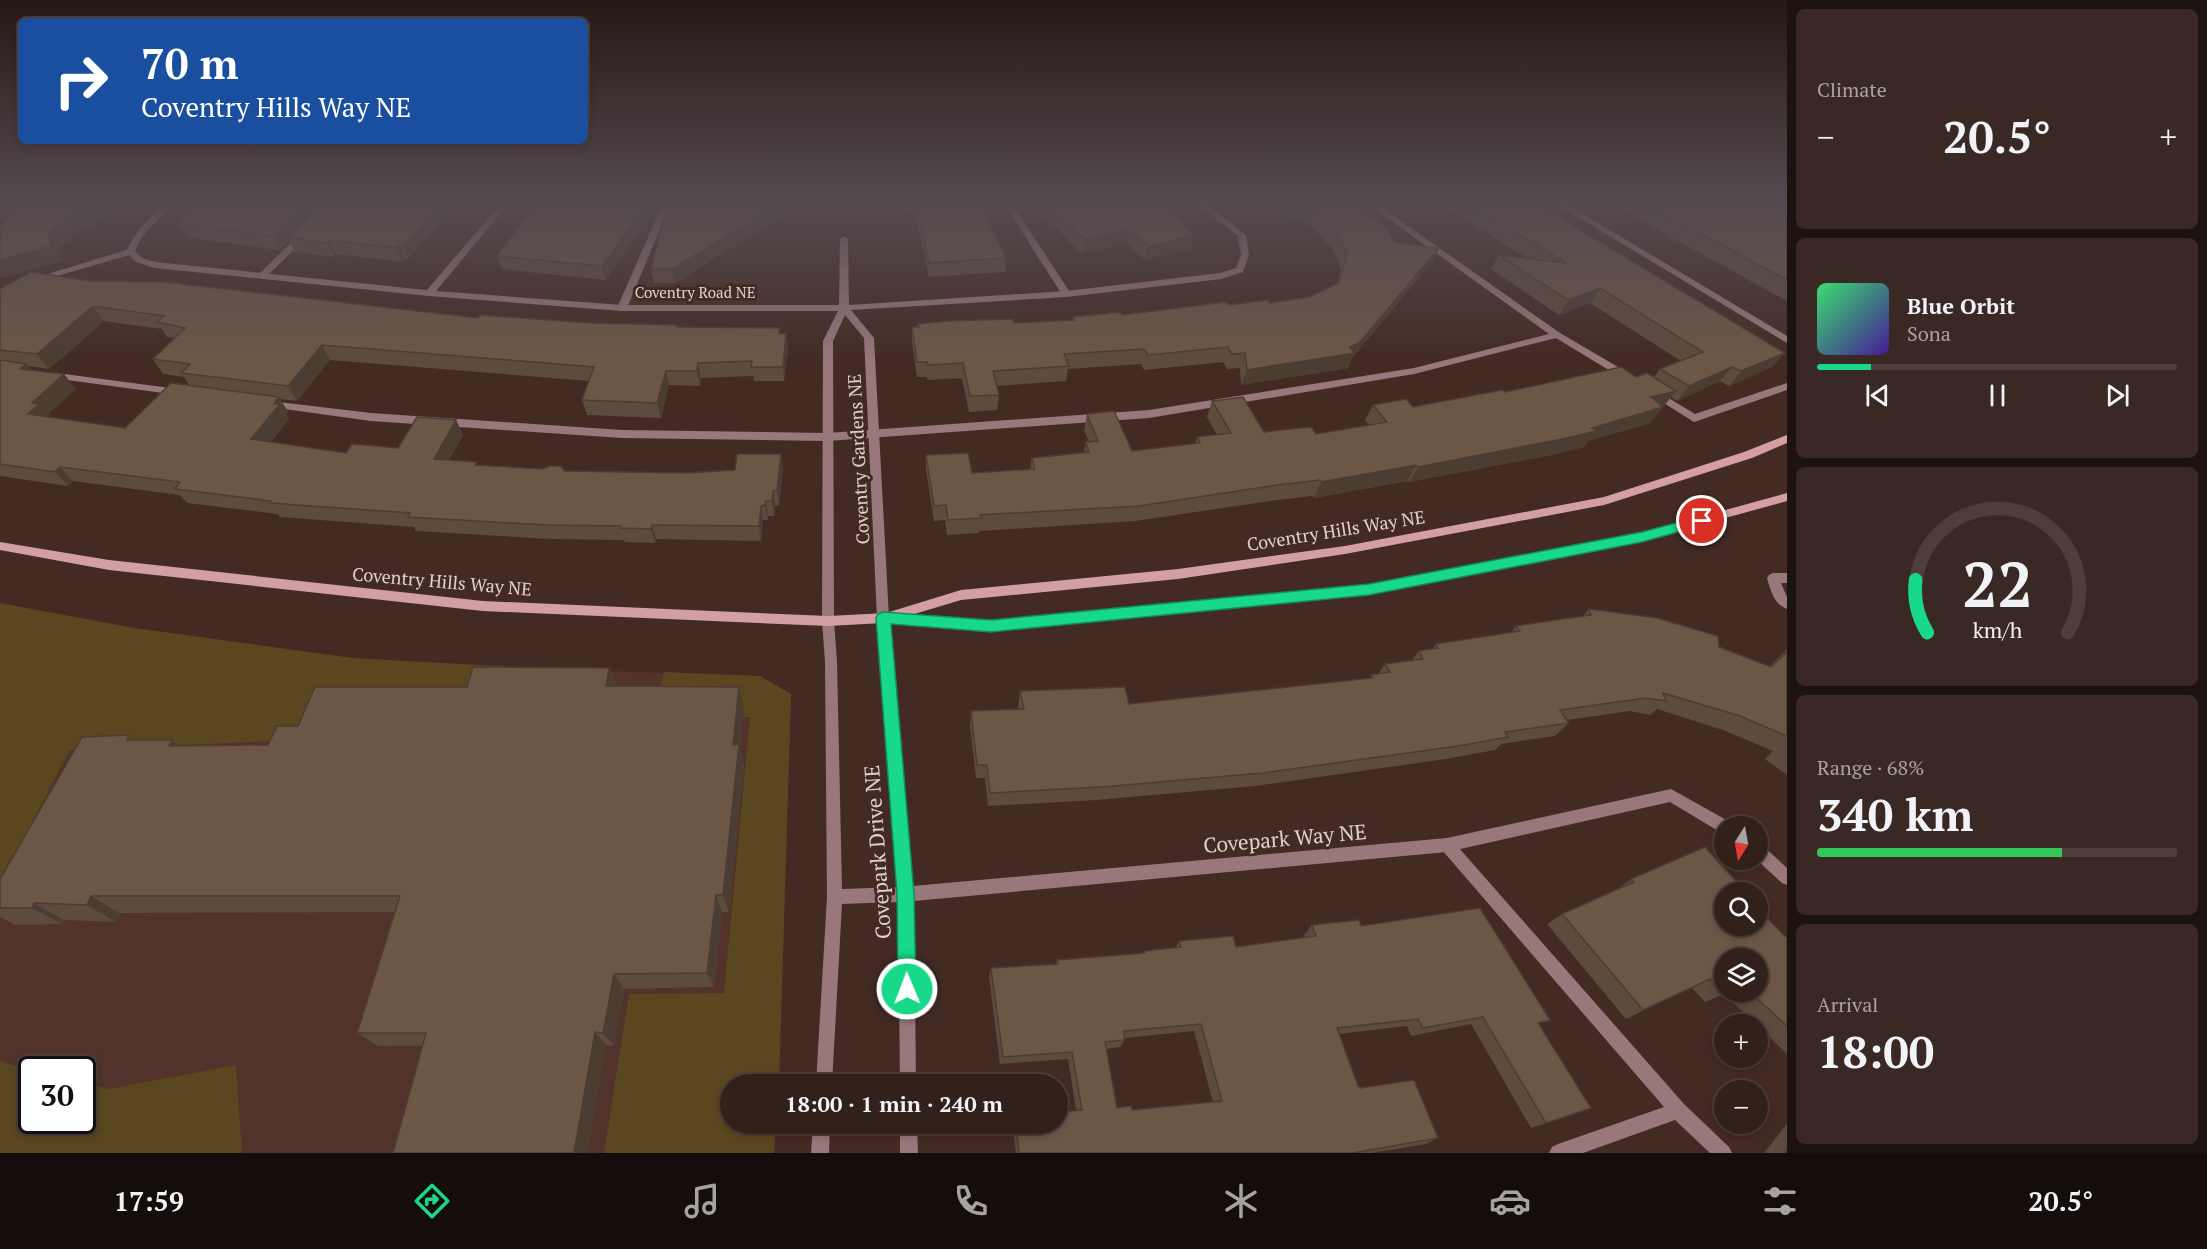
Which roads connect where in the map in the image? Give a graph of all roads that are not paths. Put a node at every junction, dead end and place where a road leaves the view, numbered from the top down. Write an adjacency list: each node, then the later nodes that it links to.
1 (117, 256): 12 (street)
2 (134, 256): 11 (street, Coventry Road NE)
3 (283, 256): 11 (street)
4 (460, 256): 13 (street)
5 (644, 256): 15 (street)
6 (844, 256): 16 (street, Coventry Gardens NE)
7 (1042, 256): 14 (street)
8 (1245, 256): 14 (street, Coventry Road NE)
9 (1445, 256): 17 (street)
10 (1647, 256): 18 (street)
11 (262, 276): 13 (street, Coventry Road NE)
12 (22, 283)
13 (429, 293): 15 (street, Coventry Road NE)
14 (1066, 294): 16 (street, Coventry Road NE)
15 (622, 308): 16 (street, Coventry Road NE)
16 (844, 308): 25 (street, Coventry Gardens NE); 26 (street, Coventry Gardens NE)
17 (1557, 335): 20 (street); 25 (street)
18 (1787, 340)
19 (35, 373): 23 (street)
20 (1635, 382)
21 (1787, 386): 22 (street)
22 (1645, 388)
23 (186, 393)
24 (255, 402): 26 (street)
25 (874, 434): 26 (street); 32 (street, Coventry Gardens NE)
26 (827, 437): 33 (street, Coventry Gardens NE)
27 (1787, 439): 32 (street, Coventry Hills Way NE)
28 (1787, 497): 32 (street, Coventry Hills Way NE)
29 (0, 546): 33 (street, Coventry Hills Way NE)
30 (1787, 578): 31 (street)
31 (1787, 604)
32 (883, 618): 33 (street, Coventry Hills Way NE); 38 (street, Covepark Drive NE)
33 (828, 621): 39 (street, Covepark Drive NE)
34 (1714, 820): 35 (street, Covepark Way NE)
35 (1448, 845): 38 (street, Covepark Way NE); 42 (street)
36 (1768, 860): 37 (street)
37 (1787, 878)
38 (906, 894): 39 (street, Covepark Way NE); 41 (street, Covepark Drive NE)
39 (835, 897): 40 (street, Covepark Drive NE)
40 (825, 1074)
41 (908, 1074)
42 (1678, 1110): 47 (street); 48 (street)
43 (821, 1134): 45 (street)
44 (909, 1134): 46 (street)
45 (820, 1153)
46 (909, 1153)
47 (1558, 1153)
48 (1723, 1153)

